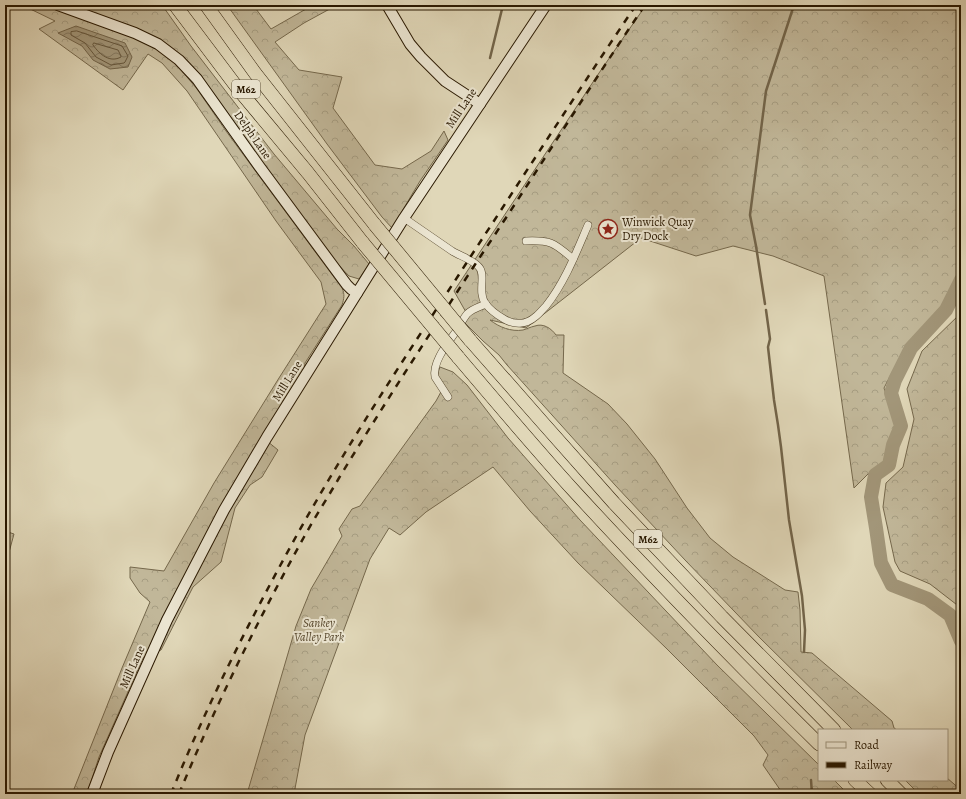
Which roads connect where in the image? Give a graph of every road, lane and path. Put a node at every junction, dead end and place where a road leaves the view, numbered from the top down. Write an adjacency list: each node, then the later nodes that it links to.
1 (58, 5): 15 (street, Delph Lane)
2 (175, 5): 10 (highway)
3 (184, 5): 10 (highway, M62)
4 (206, 5): 9 (highway, M62)
5 (216, 5): 9 (highway)
6 (387, 5): 8 (street)
7 (546, 5): 8 (street, Mill Lane)
8 (480, 104): 11 (street, Mill Lane)
9 (322, 157): 18 (highway, M62, bridge)
10 (308, 173): 19 (highway, M62, bridge)
11 (404, 218): 15 (street, Mill Lane); 16 (street)
12 (588, 225): 14 (street)
13 (526, 241): 14 (street)
14 (573, 259): 16 (street)
15 (357, 293): 22 (street, Mill Lane)
16 (486, 304): 17 (street)
17 (448, 397)
18 (833, 729)
19 (818, 743)
20 (857, 781): 23 (highway)
21 (888, 781): 24 (highway)
22 (92, 794)
23 (870, 794)
24 (902, 794)

